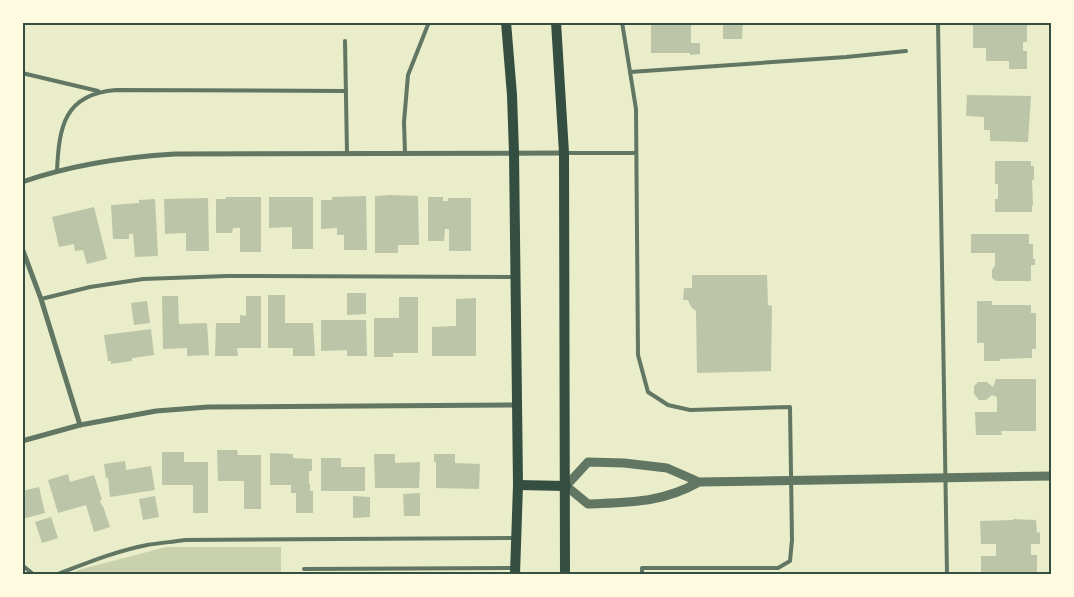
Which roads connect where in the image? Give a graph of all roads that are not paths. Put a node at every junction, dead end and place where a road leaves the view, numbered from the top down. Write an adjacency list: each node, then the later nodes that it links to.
1 (429, 22): 13 (lane)
2 (506, 22): 14 (main road)
3 (556, 22): 15 (main road)
4 (622, 22): 8 (lane)
5 (938, 22): 26 (lane)
6 (345, 40): 11 (lane)
7 (906, 51): 8 (lane)
8 (630, 72): 16 (lane)
9 (22, 73): 10 (lane)
10 (98, 91): 11 (lane); 17 (lane)
11 (346, 91): 12 (lane)
12 (347, 153): 13 (street); 17 (street)
13 (405, 153): 14 (street)
14 (514, 153): 15 (street); 20 (main road)
15 (564, 153): 16 (lane); 30 (main road)
16 (636, 153): 27 (lane)
17 (57, 171): 18 (street)
18 (22, 182)
19 (22, 248): 21 (street)
20 (516, 277): 21 (lane); 22 (main road)
21 (40, 299): 23 (street)
22 (517, 405): 23 (street); 29 (main road)
23 (80, 424): 24 (street)
24 (22, 441)
25 (1052, 476): 26 (street)
26 (945, 478): 27 (street); 39 (lane)
27 (791, 480): 28 (street); 38 (lane)
28 (700, 482): 30 (street); 30 (street)
29 (518, 486): 30 (main road); 31 (main road)
30 (566, 486): 37 (main road)
31 (517, 538): 34 (main road); 36 (lane)
32 (22, 565): 35 (lane)
33 (304, 569): 34 (lane)
34 (516, 571)
35 (33, 574)
36 (58, 574)
37 (566, 574)
38 (642, 574)
39 (947, 574)

